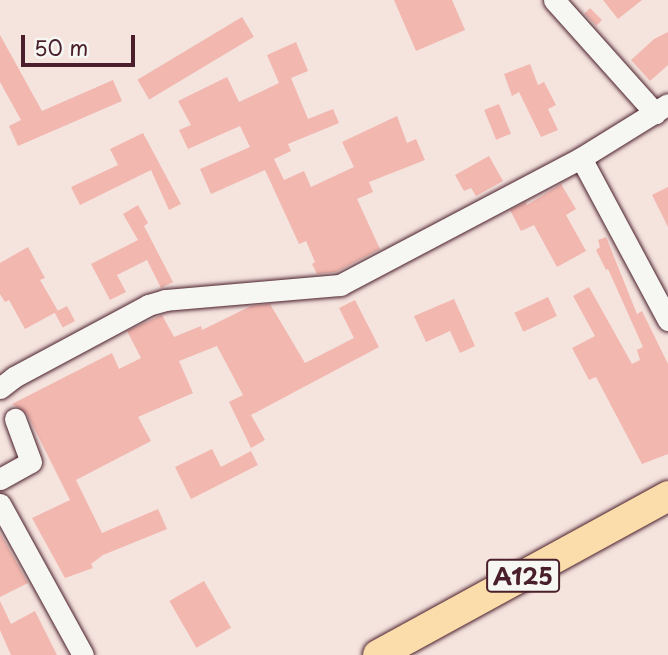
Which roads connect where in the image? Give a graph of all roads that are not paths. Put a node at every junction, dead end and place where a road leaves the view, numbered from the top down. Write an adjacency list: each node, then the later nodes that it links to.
1 (554, 0): 2 (street)
2 (662, 109): 3 (street)
3 (581, 158): 4 (street); 5 (street)
4 (668, 320)
5 (0, 388)
6 (15, 419): 7 (street)
7 (0, 479)
8 (668, 496): 12 (highway, A125)
9 (0, 504): 11 (street)
10 (668, 518): 13 (highway, A125)
11 (83, 655)
12 (378, 655)
13 (410, 655)

